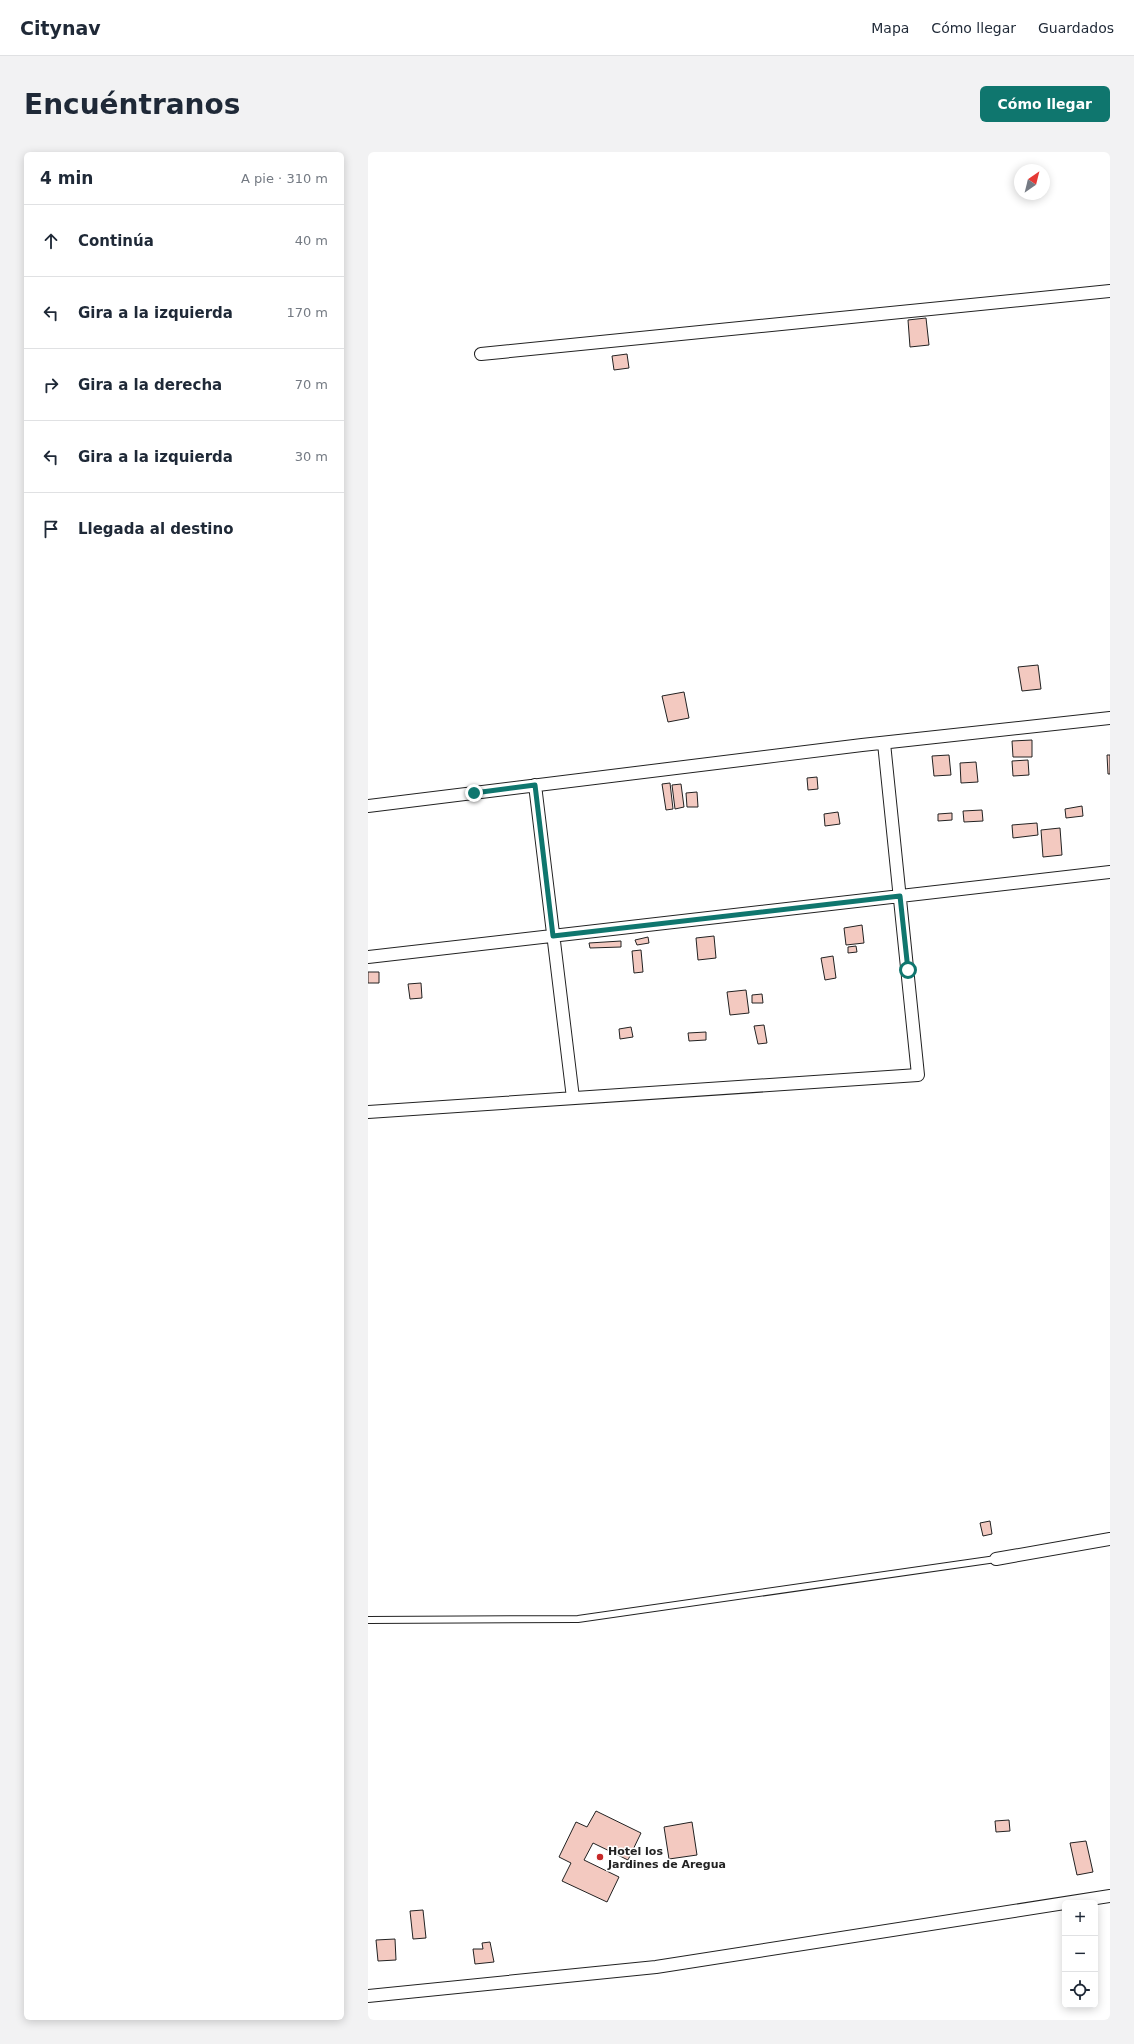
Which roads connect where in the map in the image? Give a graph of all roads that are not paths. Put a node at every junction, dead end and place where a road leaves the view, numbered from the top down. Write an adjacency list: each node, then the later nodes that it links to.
1 (1110, 291): 2 (street)
2 (481, 354)
3 (1110, 718): 4 (street)
4 (884, 743): 5 (street); 8 (street)
5 (535, 785): 6 (street); 9 (street)
6 (368, 806)
7 (1110, 872): 8 (street)
8 (900, 896): 9 (street); 11 (street)
9 (553, 936): 10 (street); 11 (street)
10 (368, 957)
11 (573, 1098): 12 (street)
12 (368, 1112)
13 (1110, 1539): 14 (street)
14 (996, 1559): 15 (lane)
15 (368, 1620)
16 (1110, 1896): 17 (street)
17 (368, 1996)

